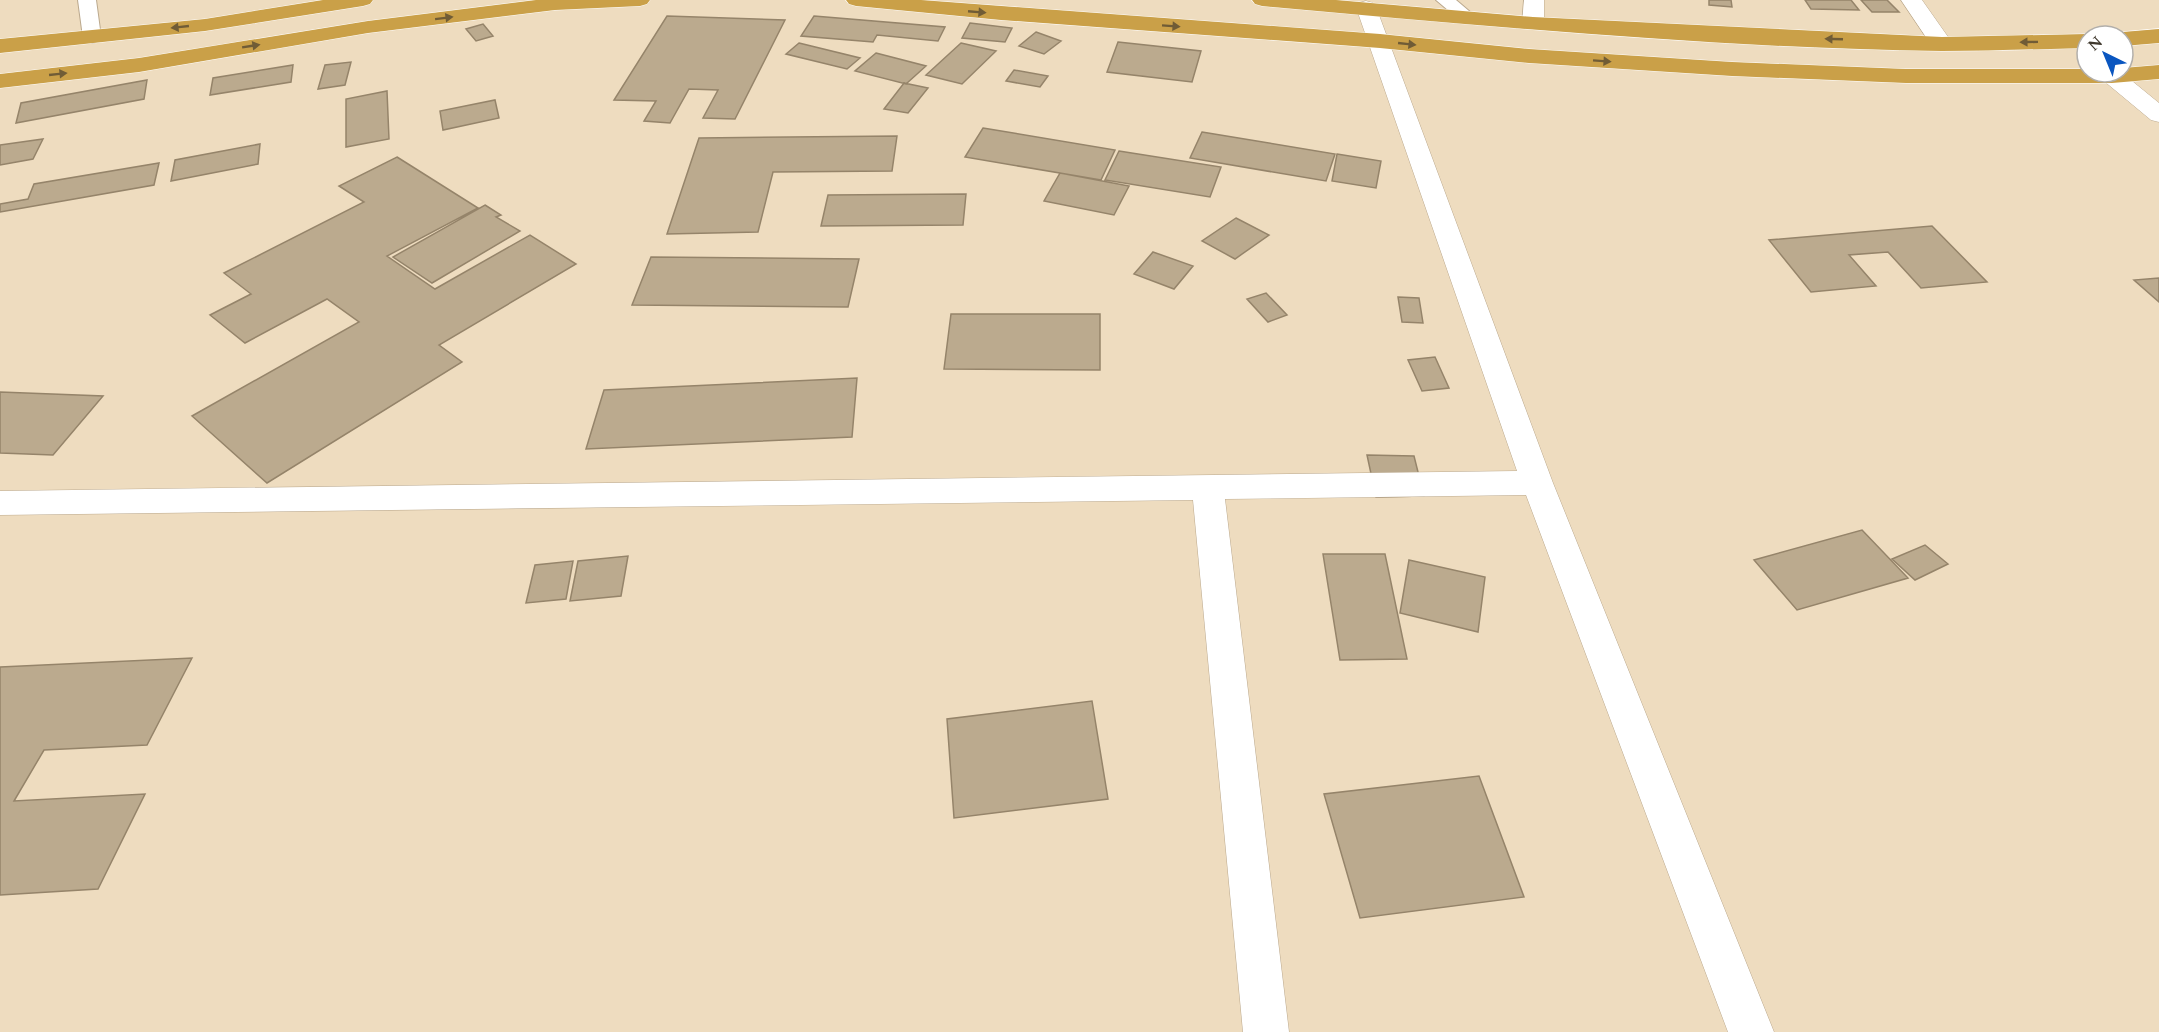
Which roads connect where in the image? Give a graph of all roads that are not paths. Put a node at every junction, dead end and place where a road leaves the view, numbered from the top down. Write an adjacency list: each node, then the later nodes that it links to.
1 (87, 0): 13 (lane)
2 (363, 0): 13 (highway, one-way to 13)
3 (640, 0): 22 (highway, one-way to 3)
4 (856, 0): 15 (highway, one-way to 15)
5 (1263, 0): 9 (highway)
6 (1445, 0): 10 (lane)
7 (1534, 0): 11 (street)
8 (1911, 0): 17 (street)
9 (1366, 7): 10 (highway); 15 (street)
10 (1467, 17): 11 (highway)
11 (1533, 23): 17 (highway, one-way to 11)
12 (2159, 36): 14 (highway)
13 (92, 37): 18 (highway)
14 (2135, 38)
15 (1380, 41): 21 (highway, one-way to 21); 25 (street)
16 (2075, 41): 17 (highway, one-way to 17)
17 (1942, 44)
18 (0, 46)
19 (2159, 72): 20 (highway)
20 (2135, 74)
21 (2075, 76)
22 (0, 81)
23 (2122, 84): 24 (street)
24 (2159, 115)
25 (1537, 483): 26 (street); 29 (street)
26 (1208, 488): 27 (street); 28 (street)
27 (0, 503)
28 (1266, 1032)
29 (1751, 1032)

